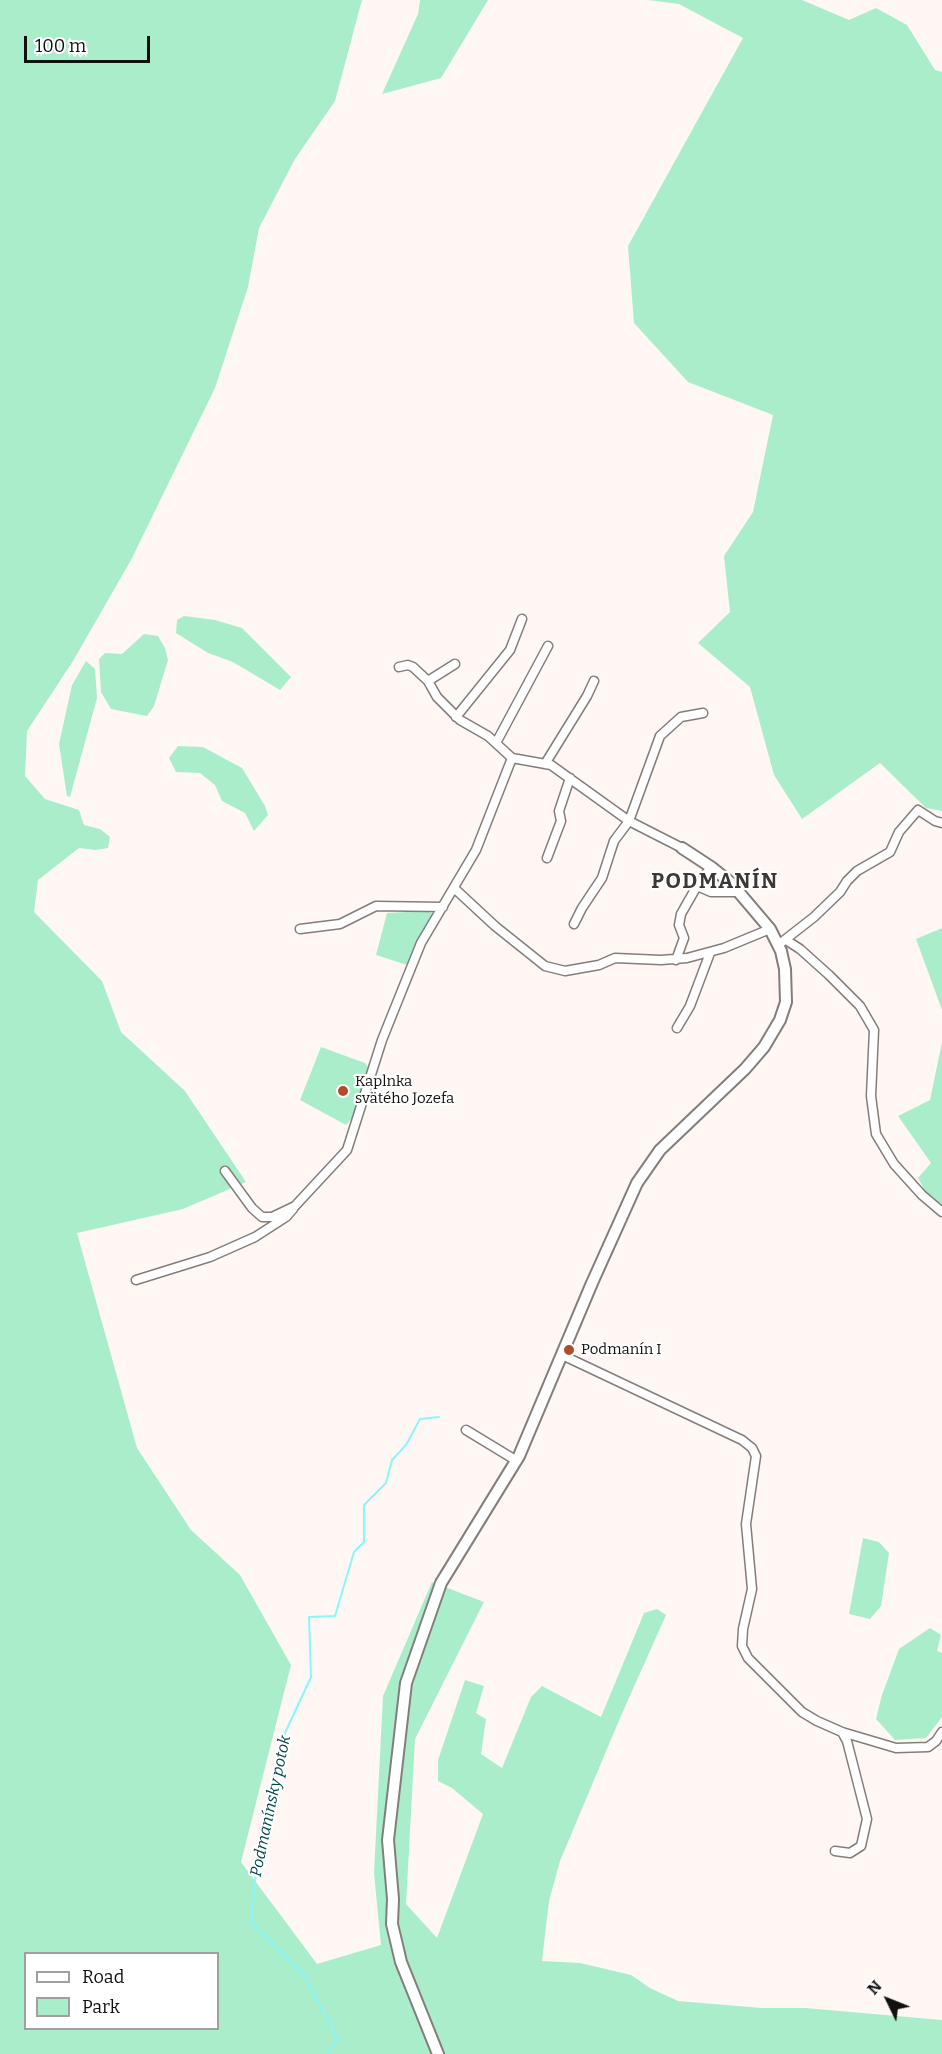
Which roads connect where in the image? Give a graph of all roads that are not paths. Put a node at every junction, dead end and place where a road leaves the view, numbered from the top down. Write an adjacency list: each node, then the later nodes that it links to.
1 (522, 619): 8 (street)
2 (548, 646): 9 (street)
3 (455, 664): 5 (street)
4 (399, 667): 5 (street)
5 (428, 681): 8 (street)
6 (594, 681): 11 (street)
7 (703, 714): 13 (street)
8 (456, 717): 9 (street)
9 (496, 743): 10 (street)
10 (512, 758): 11 (street); 19 (street)
11 (545, 764): 12 (street)
12 (570, 778): 13 (street); 16 (street)
13 (629, 821): 15 (street); 22 (street)
14 (942, 823): 25 (street)
15 (682, 848): 17 (street)
16 (548, 858)
17 (711, 867): 18 (street); 20 (street)
18 (697, 886): 20 (street); 27 (street)
19 (454, 888): 21 (street); 27 (street)
20 (740, 892): 24 (street)
21 (443, 907): 23 (street); 30 (street)
22 (574, 924)
23 (300, 928)
24 (770, 929): 25 (street); 26 (street)
25 (782, 942): 31 (street); 33 (street)
26 (710, 953): 27 (street); 28 (street)
27 (676, 960)
28 (677, 1028)
29 (225, 1171): 30 (street)
30 (295, 1206): 32 (street)
31 (942, 1212)
32 (136, 1280)
33 (562, 1355): 35 (street); 36 (street)
34 (466, 1430): 35 (street)
35 (516, 1461): 40 (street)
36 (842, 1732): 38 (street); 39 (street)
37 (942, 1732): 38 (street)
38 (939, 1743)
39 (835, 1851)
40 (438, 2054)

